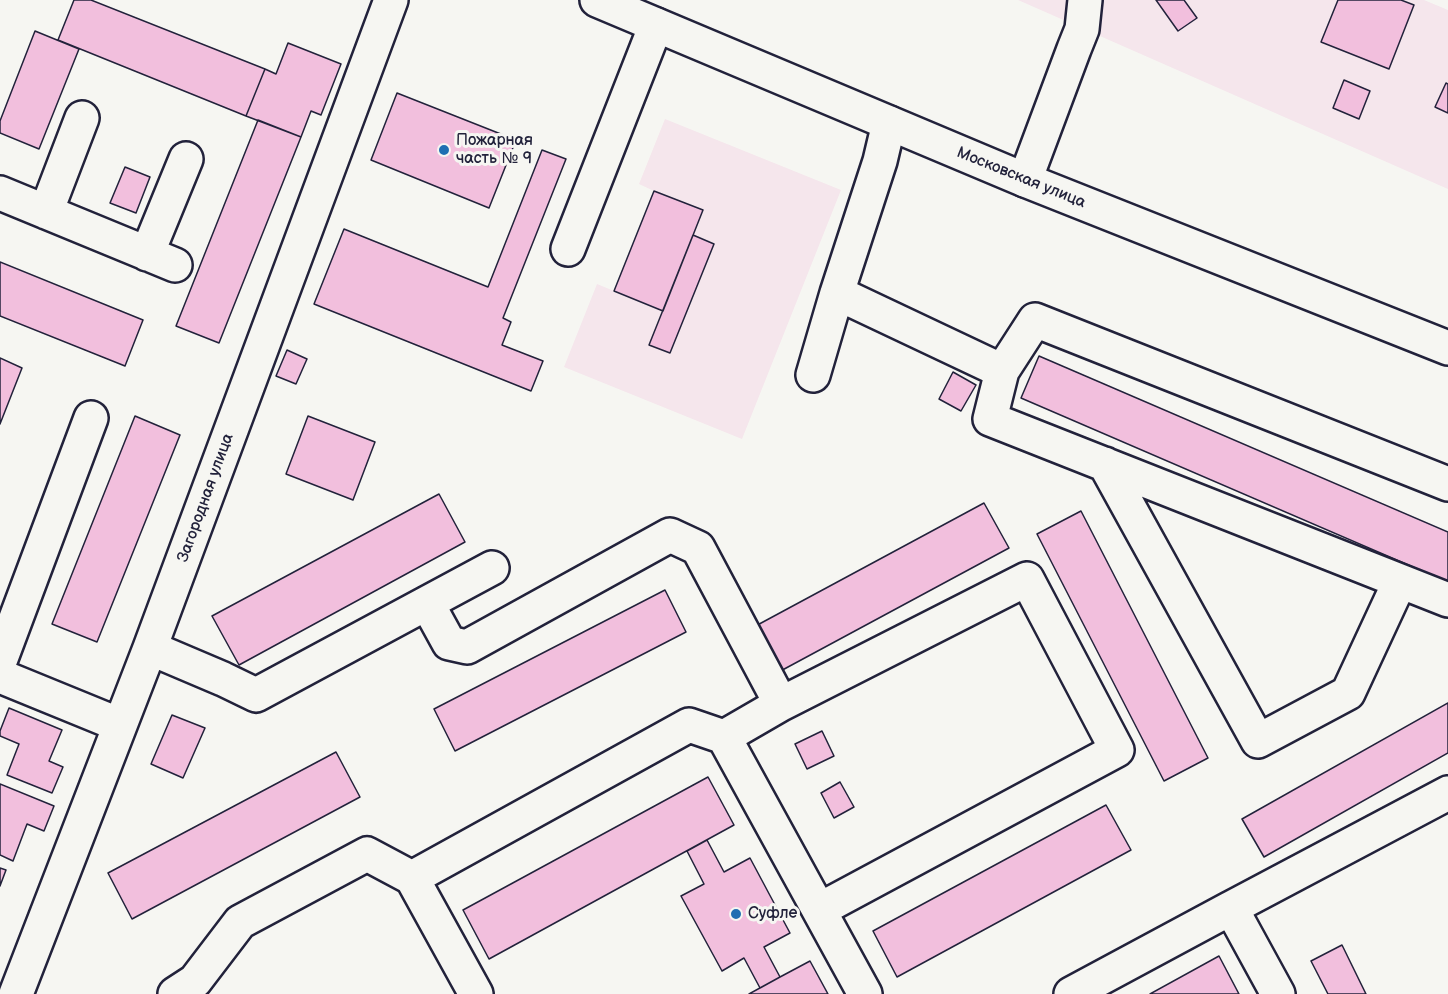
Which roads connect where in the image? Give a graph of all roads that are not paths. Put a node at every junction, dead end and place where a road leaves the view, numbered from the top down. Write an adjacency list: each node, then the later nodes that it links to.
1 (391, 0): 23 (street, Загородная улица)
2 (597, 0): 4 (street, Московская улица)
3 (1085, 0): 8 (street)
4 (656, 25): 6 (street, Московская улица); 11 (street)
5 (81, 118): 10 (street)
6 (889, 123): 8 (street, Московская улица); 12 (street)
7 (186, 159): 10 (street)
8 (1025, 180): 13 (street, Московская улица)
9 (0, 193): 10 (street)
10 (46, 212)
11 (568, 249)
12 (837, 293): 14 (street); 15 (street)
13 (1448, 348)
14 (1002, 371): 17 (street); 18 (street)
15 (813, 375)
16 (91, 418): 24 (street)
17 (1105, 464): 20 (street); 20 (street)
18 (1448, 484)
19 (492, 568): 22 (street)
20 (1400, 581): 21 (street)
21 (1448, 600)
22 (427, 603): 23 (street); 26 (street)
23 (150, 648): 27 (street, Загородная улица)
24 (0, 661)
25 (0, 676): 27 (street)
26 (781, 704): 28 (street); 32 (street)
27 (120, 725): 33 (street, Загородная улица)
28 (723, 737): 30 (street); 32 (street)
29 (1448, 793): 31 (street)
30 (412, 878): 34 (street); 35 (street)
31 (1232, 908): 37 (street); 38 (street)
32 (819, 910): 36 (street)
33 (16, 994)
34 (175, 994)
35 (476, 994)
36 (865, 994)
37 (1071, 994)
38 (1278, 994)

